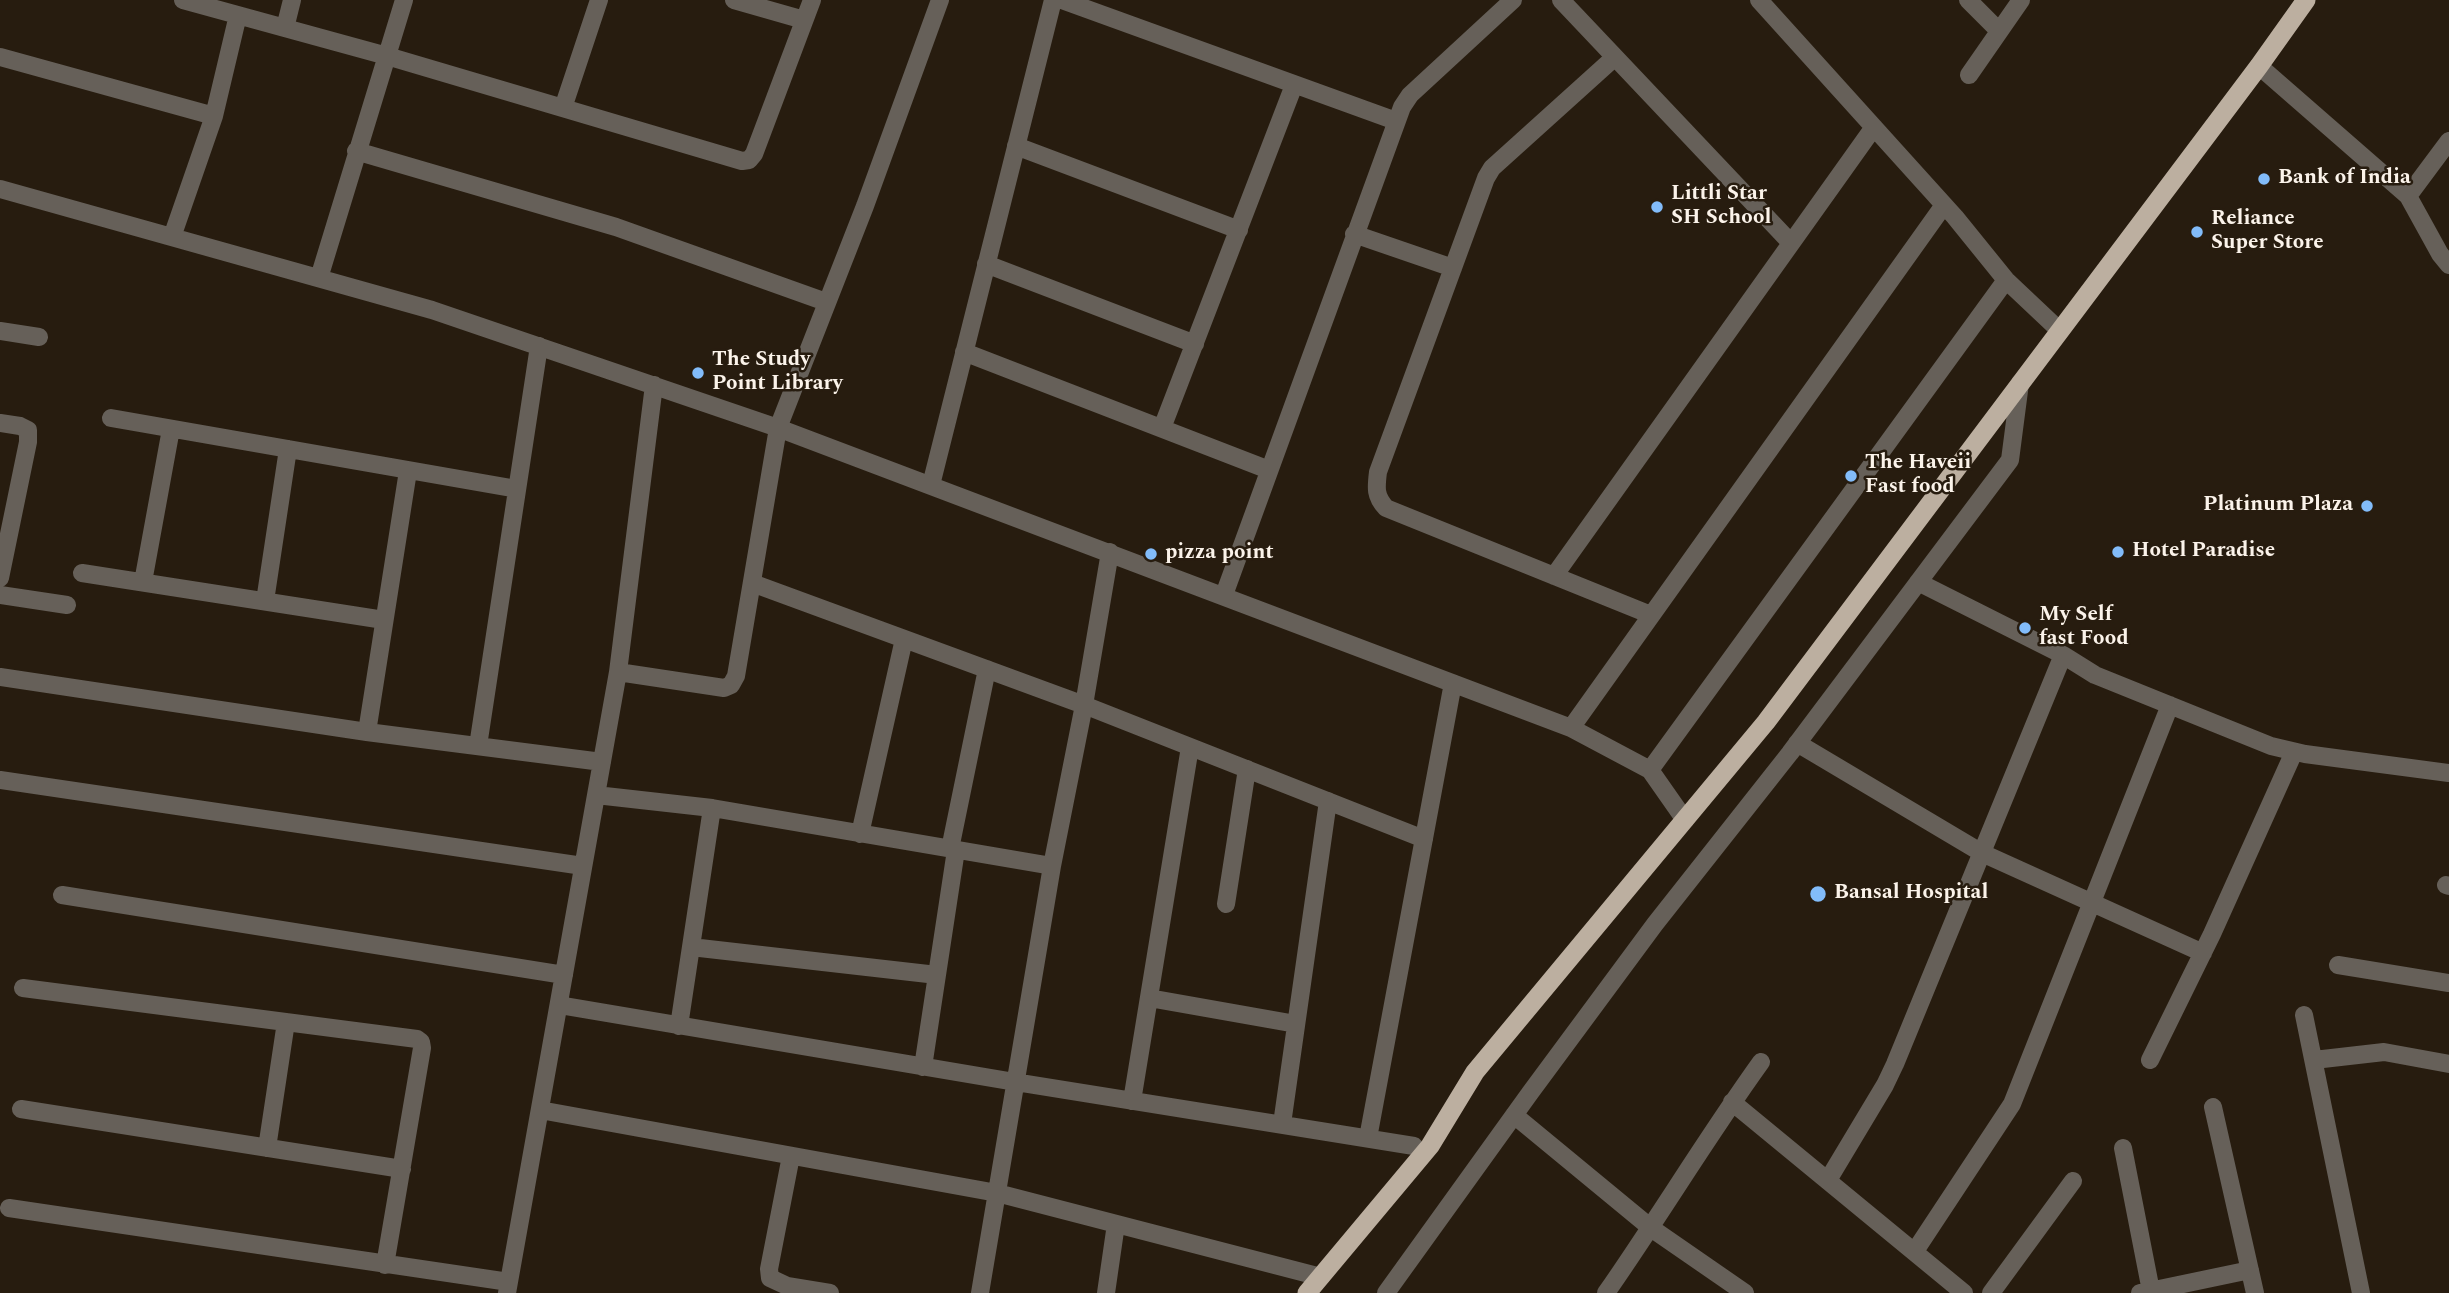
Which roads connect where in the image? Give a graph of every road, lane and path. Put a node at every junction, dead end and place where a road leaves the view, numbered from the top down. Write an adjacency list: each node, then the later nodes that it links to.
1 (183, 0): 16 (street)
2 (292, 0): 18 (street)
3 (404, 0): 20 (street)
4 (599, 0): 26 (street)
5 (734, 0): 17 (street)
6 (812, 0): 17 (street)
7 (940, 0): 45 (street)
8 (1053, 0): 31 (street)
9 (1513, 0): 28 (street)
10 (1561, 0): 22 (street)
11 (1759, 0): 29 (street)
12 (1968, 0): 19 (street)
13 (2021, 0): 19 (street)
14 (2305, 0): 23 (highway)
15 (1069, 1): 25 (street)
16 (238, 15): 18 (street); 27 (street)
17 (804, 20): 26 (street)
18 (285, 28): 20 (street)
19 (1999, 31): 24 (street)
20 (387, 56): 26 (street); 32 (street)
21 (0, 57): 27 (street)
22 (1615, 57): 39 (street); 42 (street)
23 (2259, 66): 34 (street); 46 (highway)
24 (1969, 75)
25 (1294, 85): 28 (street); 36 (street)
26 (564, 108)
27 (214, 116): 38 (street)
28 (1396, 121): 37 (street)
29 (1874, 127): 35 (street); 39 (street)
30 (2449, 141): 34 (street)
31 (1016, 146): 36 (street); 40 (street)
32 (356, 151): 43 (street); 45 (street)
33 (0, 189): 38 (street)
34 (2407, 196): 41 (street)
35 (1944, 205): 44 (street); 76 (street)
36 (1238, 230): 49 (street)
37 (1354, 234): 42 (street); 60 (street)
38 (172, 237): 43 (street)
39 (1791, 243): 67 (street)
40 (986, 264): 49 (street); 51 (street)
41 (2449, 265)
42 (1453, 268): 67 (street)
43 (319, 278): 50 (street)
44 (2006, 280): 46 (street); 94 (street)
45 (825, 302): 56 (street)
46 (2059, 330): 52 (highway)
47 (0, 331): 48 (street)
48 (39, 337)
49 (1195, 344): 57 (street)
50 (539, 346): 53 (street); 63 (street)
51 (964, 352): 57 (street); 62 (street)
52 (2020, 383): 70 (street); 100 (highway)
53 (653, 385): 56 (street); 81 (street)
54 (111, 418): 58 (street)
55 (0, 423): 64 (street)
56 (778, 428): 62 (street); 71 (street)
57 (1162, 428): 60 (street)
58 (171, 429): 59 (street); 69 (street)
59 (288, 449): 61 (street); 74 (street)
60 (1269, 470): 73 (street)
61 (408, 471): 63 (street); 77 (street)
62 (931, 485): 65 (street)
63 (517, 489): 89 (street)
64 (6, 514): 68 (street)
65 (1110, 552): 73 (street); 84 (street)
66 (82, 573): 69 (street)
67 (1554, 576): 76 (street)
68 (0, 578)
69 (143, 582): 74 (street)
70 (1918, 582): 79 (street); 88 (street)
71 (752, 583): 78 (street); 81 (street)
72 (0, 595): 75 (street)
73 (1224, 596): 83 (street)
74 (265, 601): 77 (street)
75 (67, 605)
76 (1651, 615): 86 (street)
77 (384, 620): 87 (street)
78 (904, 639): 80 (street); 101 (street)
79 (2063, 655): 85 (street); 104 (street)
80 (988, 669): 84 (street); 103 (street)
81 (618, 672): 92 (street)
82 (0, 677): 87 (street)
83 (1453, 683): 86 (street); 102 (street)
84 (1084, 705): 90 (street); 106 (street)
85 (2170, 705): 91 (street); 108 (street)
86 (1571, 728): 94 (street)
87 (367, 732): 89 (street)
88 (1797, 743): 104 (street); 134 (street)
89 (478, 746): 92 (street)
90 (1190, 747): 93 (street); 117 (street)
91 (2294, 752): 95 (street); 111 (street)
92 (602, 762): 97 (street)
93 (1247, 769): 98 (street); 109 (street)
94 (1650, 771): 100 (street)
95 (2449, 773)
96 (0, 780): 105 (street)
97 (596, 794): 99 (street); 105 (street)
98 (1328, 801): 102 (street); 121 (street)
99 (712, 808): 101 (street); 110 (street)
100 (1685, 820): 151 (highway)
101 (860, 834): 103 (street)
102 (1424, 839): 136 (street)
103 (953, 849): 106 (street); 114 (street)
104 (1982, 853): 108 (street); 142 (street)
105 (583, 866): 113 (street)
106 (1052, 866): 128 (street)
107 (62, 895): 113 (street)
108 (2092, 902): 111 (street); 148 (street)
109 (1226, 904)
110 (691, 947): 114 (street); 122 (street)
111 (2203, 953): 123 (street)
112 (2338, 965): 115 (street)
113 (564, 975): 118 (street)
114 (937, 975): 127 (street)
115 (2449, 983)
116 (23, 988): 120 (street)
117 (1149, 998): 121 (street); 129 (street)
118 (559, 1005): 122 (street); 133 (street)
119 (2304, 1015): 124 (street)
120 (286, 1022): 138 (street); 141 (street)
121 (1296, 1024): 135 (street)
122 (679, 1026): 127 (street)
123 (2150, 1060)
124 (2314, 1060): 126 (street); 164 (street)
125 (1761, 1062): 130 (street)
126 (2449, 1064)
127 (923, 1067): 128 (street)
128 (1015, 1082): 129 (street); 144 (street)
129 (1132, 1101): 135 (street)
130 (1732, 1102): 142 (street); 147 (street)
131 (2213, 1107): 150 (street)
132 (21, 1109): 138 (street)
133 (540, 1110): 140 (street); 152 (street)
134 (1514, 1115): 147 (street); 158 (street)
135 (1282, 1124): 136 (street)
136 (1368, 1138): 137 (street)
137 (1415, 1146)
138 (267, 1148): 141 (street)
139 (2123, 1148): 153 (street)
140 (791, 1156): 144 (street); 154 (street)
141 (401, 1169): 149 (street)
142 (1828, 1180): 148 (street)
143 (2073, 1181): 162 (street)
144 (997, 1193): 146 (street); 155 (street)
145 (9, 1208): 149 (street)
146 (1116, 1224): 151 (street); 156 (street)
147 (1651, 1228): 159 (street); 160 (street)
148 (1915, 1251): 161 (street)
149 (385, 1265): 152 (street)
150 (2250, 1270): 153 (street); 163 (street)
151 (1321, 1277): 157 (highway)
152 (508, 1287)
153 (2145, 1292)
154 (830, 1293)
155 (981, 1293)
156 (1106, 1293)
157 (1307, 1293)
158 (1386, 1293)
159 (1606, 1293)
160 (1745, 1293)
161 (1964, 1293)
162 (1991, 1293)
163 (2255, 1293)
164 (2361, 1293)

